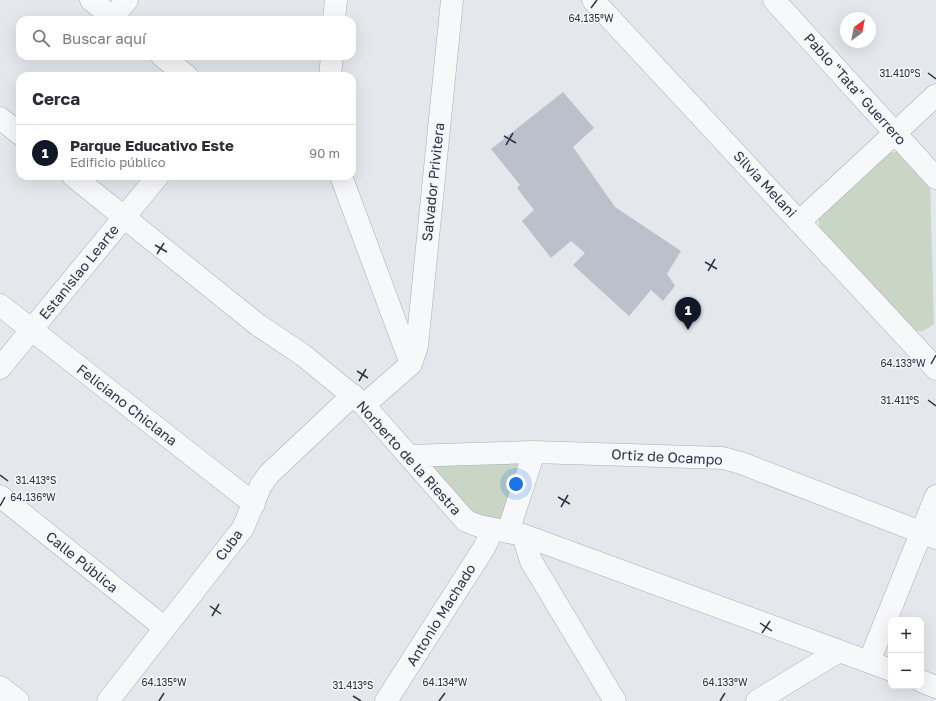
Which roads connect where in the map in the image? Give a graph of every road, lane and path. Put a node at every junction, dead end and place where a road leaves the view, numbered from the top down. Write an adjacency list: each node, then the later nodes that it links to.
1 (91, 0): 7 (street)
2 (127, 0): 8 (street)
3 (336, 0): 9 (street)
4 (452, 0): 26 (street, Salvador Privitera)
5 (593, 0): 23 (street, Silvia Melani)
6 (774, 0): 17 (street, Pablo "Tata" Guerrero)
7 (111, 16)
8 (117, 16)
9 (334, 16)
10 (167, 60): 12 (street)
11 (332, 60): 13 (street)
12 (182, 72)
13 (330, 72)
14 (936, 95): 17 (street)
15 (0, 118): 16 (street)
16 (16, 131)
17 (895, 134): 18 (street, Pablo "Tata" Guerrero); 23 (street)
18 (936, 178)
19 (78, 180): 22 (street, Norberto de la Riestra)
20 (155, 180): 22 (street, Estanislao Learte)
21 (342, 180): 26 (street)
22 (124, 217): 25 (street, Estanislao Learte); 29 (street, Norberto de la Riestra)
23 (799, 222): 28 (street, Silvia Melani)
24 (0, 305): 25 (street, Feliciano Chiclana)
25 (32, 330): 27 (street, Estanislao Learte); 34 (street, Feliciano Chiclana)
26 (411, 364): 29 (street, Cuba)
27 (0, 368)
28 (936, 369)
29 (359, 400): 31 (street, Norberto de la Riestra); 34 (street, Cuba)
30 (534, 452): 31 (street, Ortiz de Ocampo); 35 (street, Antonio Machado); 36 (street, Ortiz de Ocampo)
31 (409, 456): 35 (street, Norberto de la Riestra)
32 (0, 496): 37 (street, Calle Pública)
33 (936, 496): 36 (street)
34 (254, 504): 37 (street, Cuba)
35 (508, 532): 38 (street, Norberto de la Riestra); 46 (street, Antonio Machado); 47 (street)
36 (929, 535): 39 (street)
37 (165, 628): 45 (street, Cuba)
38 (839, 651): 39 (street, Norberto de la Riestra); 48 (street)
39 (868, 662): 40 (street, Norberto de la Riestra)
40 (888, 669)
41 (924, 682): 43 (street)
42 (0, 687): 44 (street)
43 (936, 687)
44 (18, 701)
45 (108, 701)
46 (386, 701)
47 (615, 701)
48 (757, 701)

